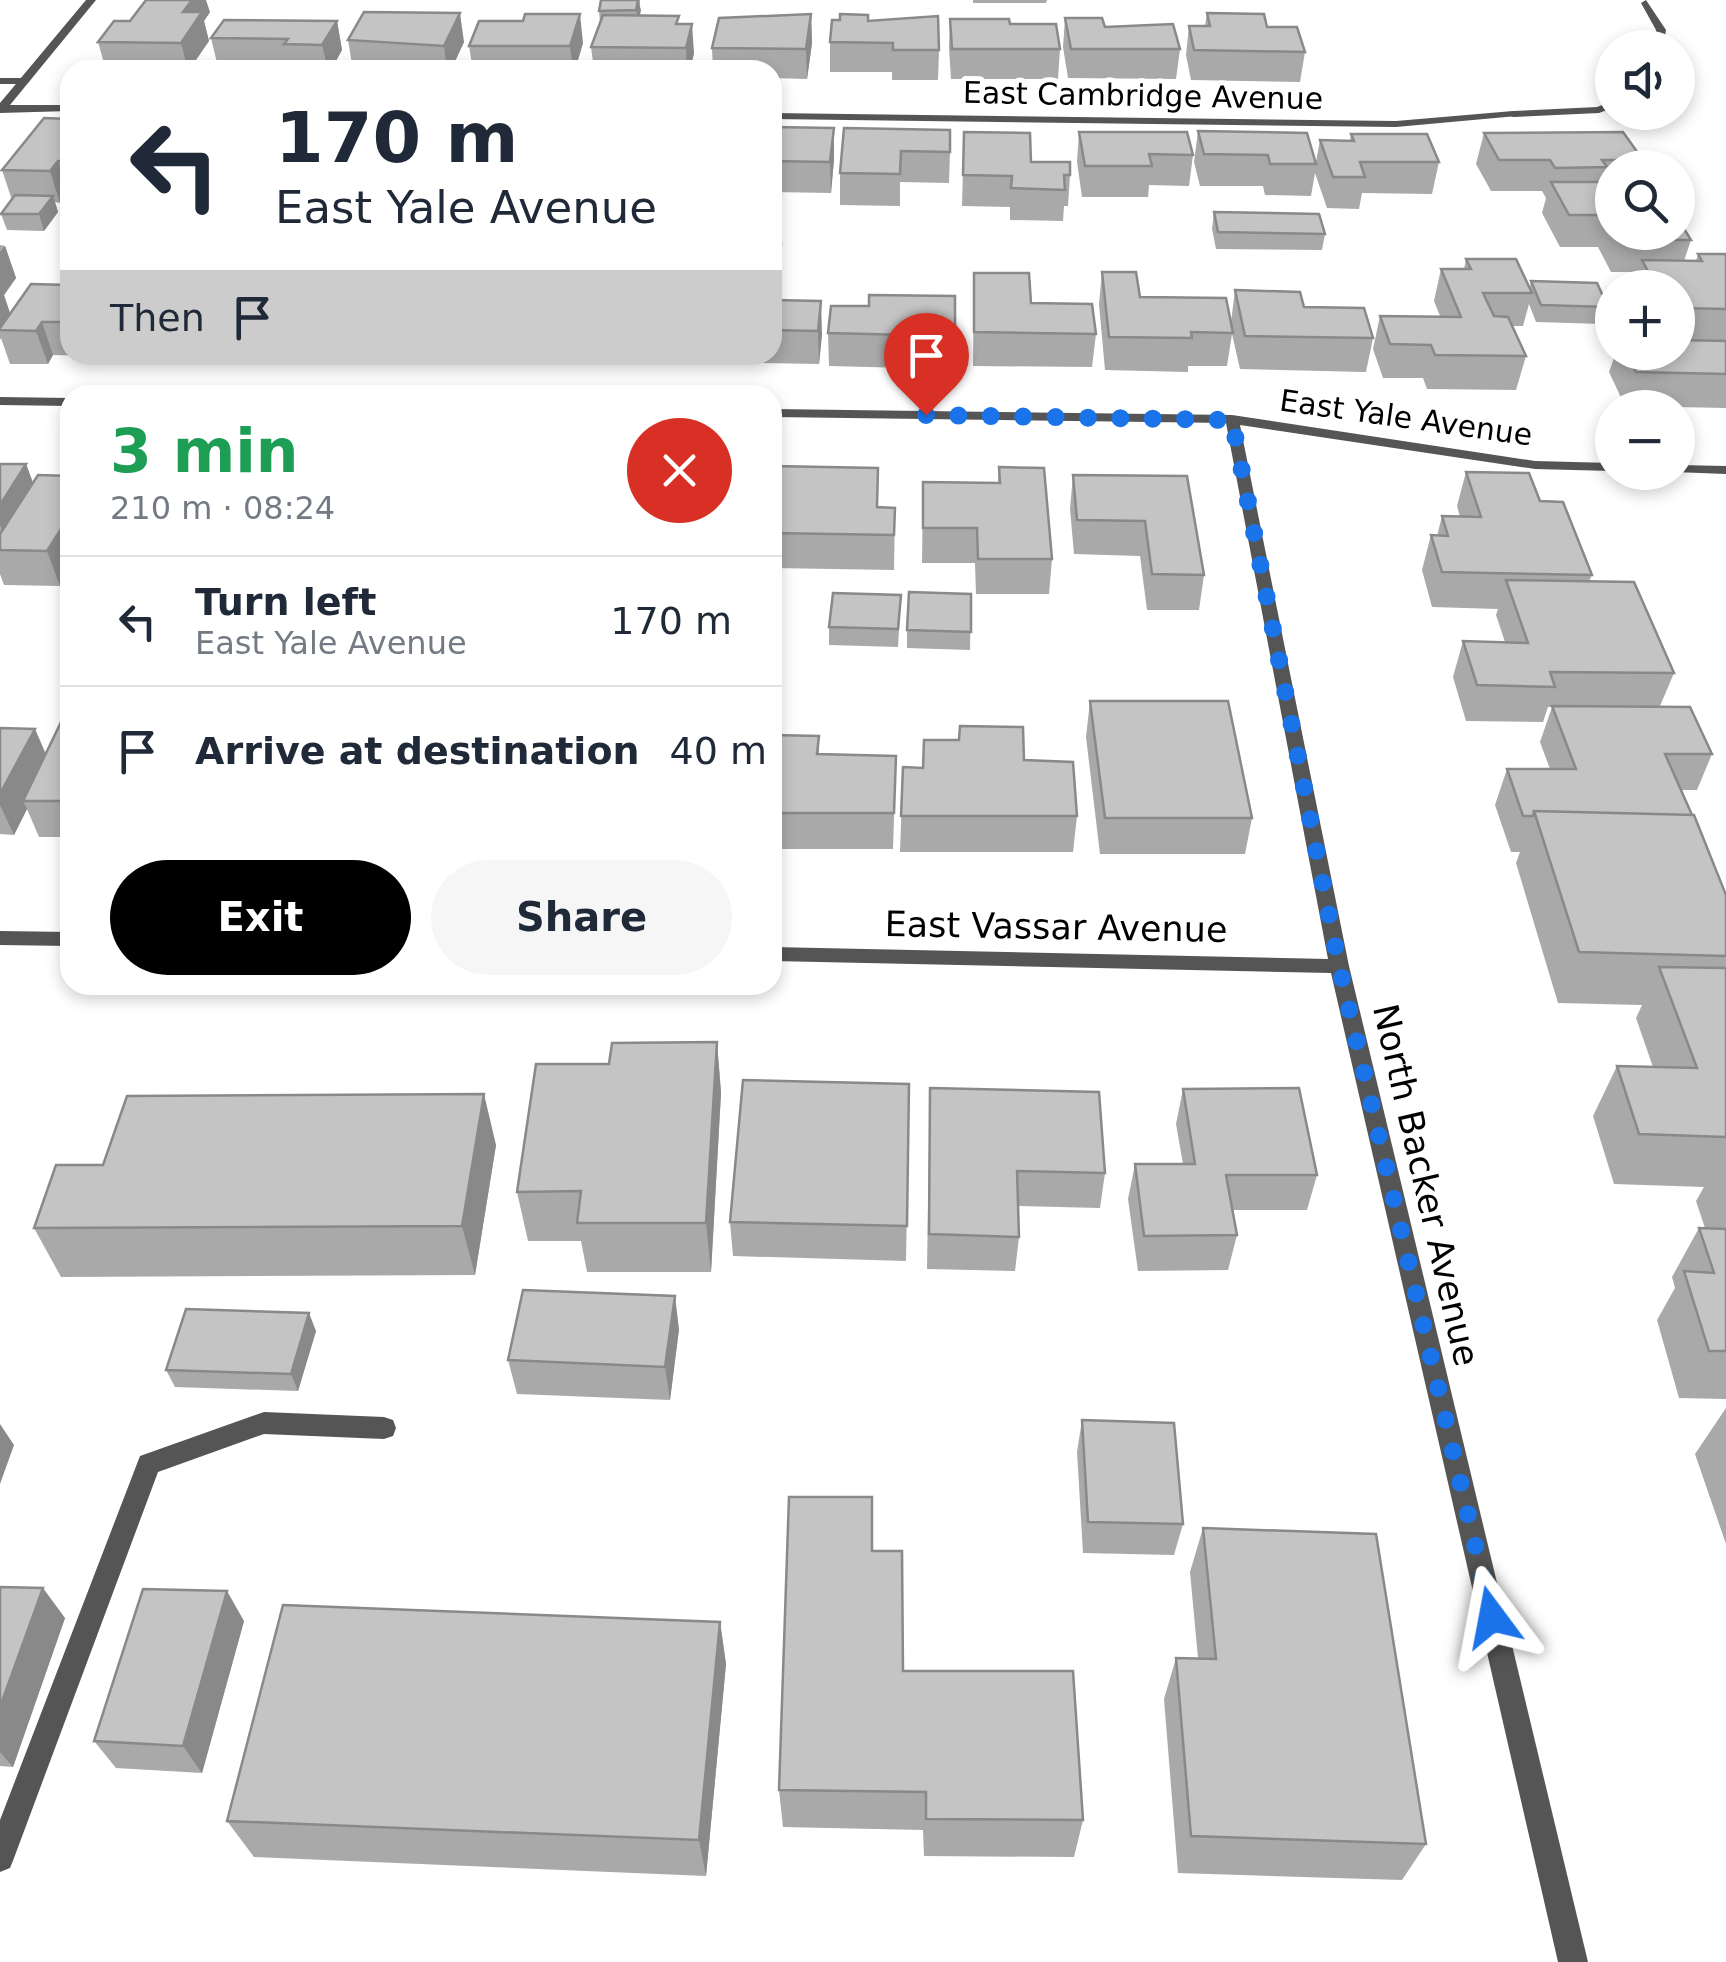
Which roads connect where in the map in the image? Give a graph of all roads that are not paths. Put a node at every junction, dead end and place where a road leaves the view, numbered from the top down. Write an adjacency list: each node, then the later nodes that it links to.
1 (91, 0): 5 (street)
2 (1646, 3): 3 (street)
3 (1661, 30)
4 (0, 81): 5 (street)
5 (25, 81): 7 (street)
6 (60, 108): 7 (street)
7 (1, 109)
8 (1595, 110): 9 (street, East Cambridge Avenue)
9 (782, 116)
10 (0, 401): 11 (street)
11 (60, 402)
12 (782, 412): 13 (street, East Yale Avenue)
13 (1232, 420): 14 (street, East Yale Avenue); 20 (street, North Backer Avenue)
14 (1595, 467)
15 (1695, 469): 16 (street)
16 (1726, 470)
17 (0, 938): 18 (street)
18 (60, 939)
19 (782, 954): 20 (street, East Vassar Avenue)
20 (1339, 966): 23 (street, North Backer Avenue)
21 (384, 1428): 22 (street)
22 (0, 1858)
23 (1573, 1962)

